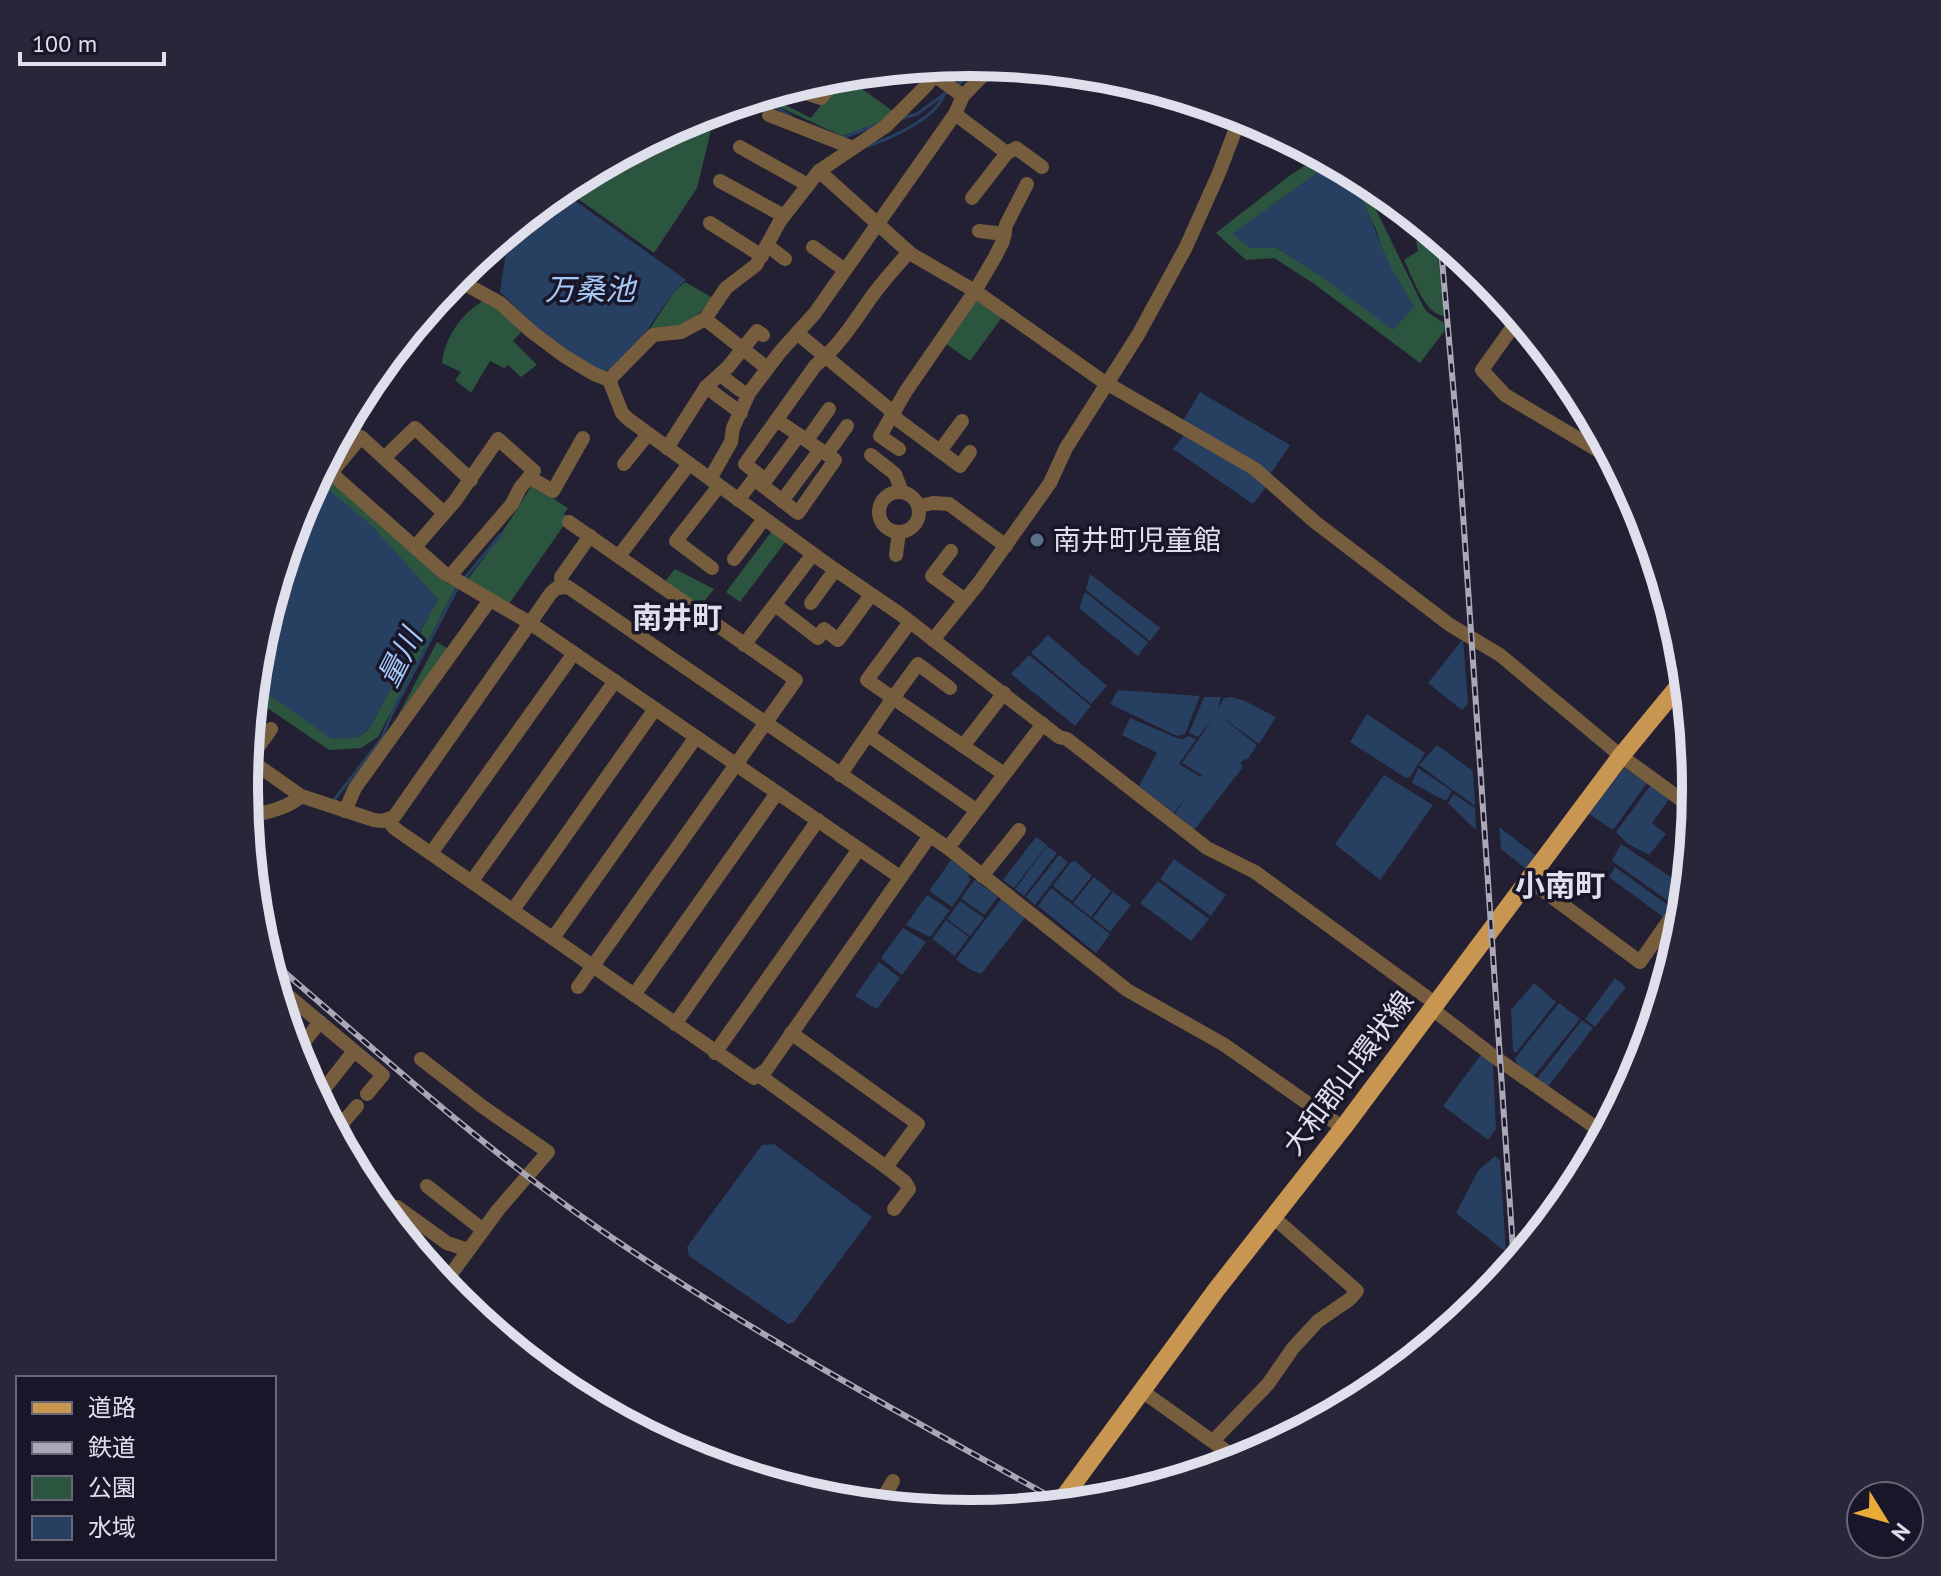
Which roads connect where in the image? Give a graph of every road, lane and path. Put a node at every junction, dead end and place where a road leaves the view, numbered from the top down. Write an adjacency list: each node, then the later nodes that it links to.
1 (980, 76): 4 (street)
2 (941, 77): 4 (street)
3 (932, 78): 9 (street)
4 (960, 95): 5 (street)
5 (955, 114): 10 (street); 18 (street)
6 (769, 115): 9 (street)
7 (1236, 128): 38 (street)
8 (740, 147): 15 (street)
9 (853, 148): 12 (street)
10 (1007, 153): 11 (street); 16 (street)
11 (1042, 167)
12 (819, 171): 15 (street); 18 (street)
13 (720, 181): 17 (street)
14 (1027, 184): 21 (street)
15 (808, 185): 17 (street)
16 (972, 198)
17 (784, 216): 23 (street)
18 (878, 222): 24 (street); 26 (street)
19 (719, 224): 23 (street)
20 (979, 231): 21 (street)
21 (1005, 234): 28 (street)
22 (813, 247): 26 (street)
23 (765, 251): 25 (street); 29 (street)
24 (909, 252): 28 (street); 34 (street)
25 (785, 259)
26 (845, 270): 31 (street)
27 (467, 285): 37 (street)
28 (975, 291): 38 (street); 43 (street)
29 (705, 319): 33 (street); 37 (street)
30 (1513, 327): 52 (street)
31 (797, 333): 34 (street); 35 (street)
32 (763, 335): 33 (street)
33 (742, 348): 35 (street); 36 (street)
34 (827, 357): 43 (street); 44 (street)
35 (767, 368): 42 (street)
36 (720, 375): 39 (street); 40 (street)
37 (609, 380): 47 (street)
38 (1109, 384): 74 (street); 108 (street)
39 (706, 387): 42 (street); 51 (street)
40 (740, 390)
41 (829, 409): 48 (street)
42 (741, 413): 64 (street)
43 (893, 415): 49 (street); 49 (street)
44 (777, 420): 48 (street); 65 (street)
45 (962, 421): 53 (street)
46 (847, 426): 54 (street)
47 (648, 434): 51 (street); 58 (street)
48 (803, 437): 54 (street); 65 (street)
49 (921, 437): 53 (street)
50 (583, 438): 62 (street)
51 (667, 448): 59 (street)
52 (1596, 449)
53 (940, 451): 55 (street)
54 (824, 452): 65 (street)
55 (970, 452)
56 (871, 455): 66 (street)
57 (384, 458): 60 (street); 63 (street); 69 (street)
58 (624, 464)
59 (689, 464): 64 (street); 79 (street)
60 (334, 470)
61 (332, 474): 75 (street)
62 (529, 477): 63 (street); 83 (street)
63 (471, 480): 69 (street)
64 (714, 482): 67 (street); 81 (street)
65 (758, 482): 67 (street)
66 (902, 492): 68 (street); 72 (street)
67 (738, 500): 70 (street)
68 (919, 506): 72 (street); 74 (street)
69 (444, 513): 75 (street)
70 (764, 519): 77 (street); 80 (street)
71 (569, 522): 73 (street)
72 (899, 532): 78 (street)
73 (590, 536): 79 (street); 84 (street)
74 (1006, 546): 87 (street)
75 (415, 547): 83 (street)
76 (951, 551): 87 (street)
77 (813, 554): 82 (street); 89 (street)
78 (896, 555)
79 (619, 556): 93 (street)
80 (734, 559)
81 (712, 568)
82 (835, 570): 85 (street); 88 (street)
83 (458, 581): 86 (street)
84 (562, 586): 91 (street); 101 (street)
85 (871, 595): 89 (street); 90 (street)
86 (490, 600): 91 (street); 117 (street)
87 (965, 600): 92 (street)
88 (811, 603)
89 (775, 605): 93 (street)
90 (910, 622): 92 (street); 99 (street)
91 (530, 623): 94 (street); 119 (street)
92 (933, 640): 98 (street)
93 (744, 645): 101 (street)
94 (574, 653): 95 (street); 125 (street)
95 (615, 681): 100 (street); 129 (street)
96 (950, 688): 99 (street)
97 (1675, 690): 108 (main road, 大和郡山環状線)
98 (1004, 693): 102 (street); 107 (street)
99 (893, 698): 104 (street); 107 (street)
100 (655, 709): 105 (street); 130 (street)
101 (765, 723): 109 (street); 112 (street)
102 (1043, 724): 111 (street); 139 (street)
103 (261, 732): 106 (street)
104 (868, 735): 112 (street); 116 (street)
105 (696, 737): 109 (street); 133 (street)
106 (260, 744)
107 (963, 746): 111 (street)
108 (1621, 756): 115 (street); 128 (main road, 大和郡山環状線)
109 (736, 764): 113 (street); 135 (street)
110 (259, 767): 114 (street)
111 (1004, 774): 116 (street)
112 (840, 775): 122 (street)
113 (777, 793): 120 (street); 137 (street)
114 (301, 796): 117 (street); 118 (street)
115 (1682, 800)
116 (976, 810): 123 (street)
117 (345, 811): 119 (street)
118 (259, 813)
119 (388, 820): 125 (street)
120 (818, 820): 124 (street); 141 (street)
121 (1019, 830): 126 (street)
122 (929, 837): 123 (street); 127 (street)
123 (948, 848): 126 (street)
124 (859, 849): 127 (street); 145 (street)
125 (432, 852): 129 (street)
126 (982, 876): 152 (street)
127 (900, 877): 142 (street)
128 (1529, 880): 132 (street); 139 (main road, 大和郡山環状線)
129 (472, 881): 130 (street)
130 (513, 910): 133 (street)
131 (1671, 915): 132 (street)
132 (1661, 935): 134 (street)
133 (553, 938): 135 (street)
134 (1666, 938)
135 (594, 966): 136 (street); 137 (street)
136 (578, 987)
137 (634, 995): 141 (street)
138 (290, 997): 140 (street)
139 (1434, 1006): 152 (main road, 大和郡山環状線); 153 (street)
140 (320, 1022): 143 (street); 144 (street)
141 (675, 1024): 145 (street)
142 (791, 1033): 147 (street); 154 (street)
143 (305, 1040)
144 (354, 1051): 148 (street); 149 (street)
145 (715, 1053): 147 (street)
146 (421, 1059): 159 (street)
147 (760, 1076): 154 (street)
148 (325, 1088)
149 (367, 1094)
150 (357, 1106): 151 (street)
151 (343, 1123)
152 (1343, 1128): 158 (main road, 大和郡山環状線)
153 (1596, 1128)
154 (886, 1167): 157 (street)
155 (427, 1186): 159 (street)
156 (397, 1207): 160 (street)
157 (894, 1209)
158 (1272, 1216): 162 (main road, 大和郡山環状線); 163 (street)
159 (483, 1230): 160 (street)
160 (468, 1250): 161 (street)
161 (451, 1274)
162 (1142, 1391): 163 (street); 166 (main road, 大和郡山環状線)
163 (1213, 1441): 164 (street)
164 (1227, 1452)
165 (893, 1481): 167 (street)
166 (1067, 1493)
167 (885, 1495)

